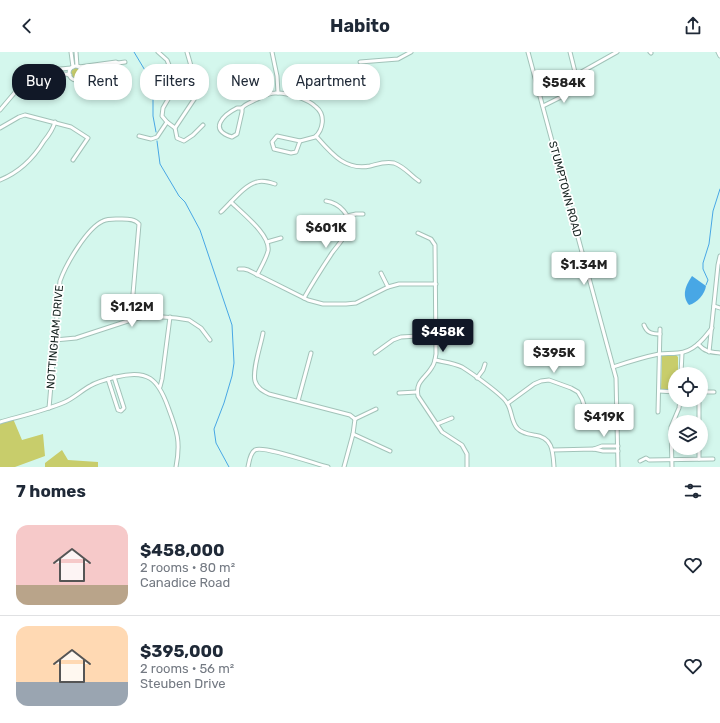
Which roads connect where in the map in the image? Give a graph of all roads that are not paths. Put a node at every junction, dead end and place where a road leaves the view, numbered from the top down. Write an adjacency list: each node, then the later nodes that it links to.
1 (71, 52): 17 (street)
2 (76, 52): 15 (street)
3 (158, 52): 29 (street)
4 (188, 52): 32 (street)
5 (272, 52): 23 (street)
6 (411, 52): 13 (street)
7 (528, 52): 25 (street, STUMPTOWN ROAD)
8 (570, 52): 21 (street)
9 (617, 52): 21 (street)
10 (718, 52): 11 (street)
11 (720, 56)
12 (125, 62): 14 (street)
13 (360, 62)
14 (118, 63): 16 (street)
15 (78, 64)
16 (97, 64)
17 (72, 67): 18 (street); 20 (street)
18 (66, 68)
19 (66, 74): 20 (street)
20 (70, 75): 22 (street)
21 (576, 76): 25 (street)
22 (74, 79)
23 (278, 93): 26 (street); 34 (street)
24 (12, 96): 27 (street)
25 (543, 106): 76 (street, STUMPTOWN ROAD)
26 (242, 108): 26 (street)
27 (0, 110)
28 (55, 122): 31 (street); 36 (street); 37 (street)
29 (167, 122): 32 (street); 33 (street)
30 (203, 125): 32 (street)
31 (0, 128)
32 (175, 128)
33 (139, 136)
34 (316, 136): 35 (street); 38 (street)
35 (300, 141): 35 (street)
36 (73, 160)
37 (0, 180)
38 (418, 182)
39 (275, 184): 41 (street)
40 (326, 201): 44 (street)
41 (231, 202): 42 (street); 47 (street)
42 (221, 212)
43 (362, 214): 44 (street)
44 (347, 216): 54 (street)
45 (418, 233): 52 (street)
46 (281, 238): 47 (street)
47 (267, 242): 51 (street)
48 (720, 256): 55 (street)
49 (238, 269): 51 (street)
50 (381, 273): 53 (street)
51 (257, 275): 54 (street)
52 (436, 284): 53 (street); 64 (street)
53 (388, 287): 54 (street)
54 (304, 298)
55 (714, 306): 56 (street); 60 (street)
56 (720, 308)
57 (170, 317): 58 (street); 66 (street); 81 (street)
58 (134, 319): 65 (street); 65 (street, NOTTINGHAM DRIVE)
59 (644, 325): 63 (street)
60 (712, 328): 67 (street); 68 (street)
61 (660, 329): 63 (street)
62 (263, 333): 88 (street)
63 (660, 334): 73 (street)
64 (435, 335): 70 (street); 74 (street)
65 (55, 340): 90 (street, NOTTINGHAM DRIVE)
66 (210, 340)
67 (698, 344): 68 (street); 71 (street)
68 (709, 352): 72 (street)
69 (311, 353): 88 (street)
70 (375, 353)
71 (682, 353): 73 (street); 77 (street)
72 (720, 353)
73 (660, 354): 76 (street); 82 (street)
74 (435, 360): 79 (street); 83 (street)
75 (485, 364): 79 (street)
76 (613, 366): 99 (street, STUMPTOWN ROAD)
77 (681, 367)
78 (114, 377): 80 (street); 80 (street); 81 (street)
79 (477, 378): 89 (street)
80 (108, 379): 90 (street)
81 (160, 387): 110 (street)
82 (659, 391): 84 (street); 92 (street)
83 (417, 392): 87 (street); 97 (street)
84 (668, 392)
85 (708, 392): 86 (street)
86 (714, 392)
87 (399, 393)
88 (298, 401): 95 (street)
89 (508, 403): 93 (street); 101 (street)
90 (49, 408): 96 (street)
91 (376, 409): 95 (street)
92 (658, 412)
93 (587, 414)
94 (452, 418): 97 (street)
95 (355, 419): 98 (street)
96 (0, 422)
97 (436, 424): 114 (street)
98 (353, 434): 102 (street); 113 (street)
99 (618, 446): 100 (street); 103 (street, STUMPTOWN ROAD)
100 (594, 449): 101 (street); 103 (street)
101 (553, 450): 115 (street)
102 (390, 451)
103 (618, 451): 116 (street, STUMPTOWN ROAD)
104 (672, 455): 107 (street)
105 (699, 455): 108 (street)
106 (713, 458): 108 (street)
107 (672, 459): 108 (street); 109 (street); 117 (street)
108 (699, 459)
109 (640, 461)
110 (176, 467)
111 (248, 467): 112 (street)
112 (328, 467)
113 (344, 467)
114 (467, 467)
115 (554, 467)
116 (618, 467)
117 (672, 467)

